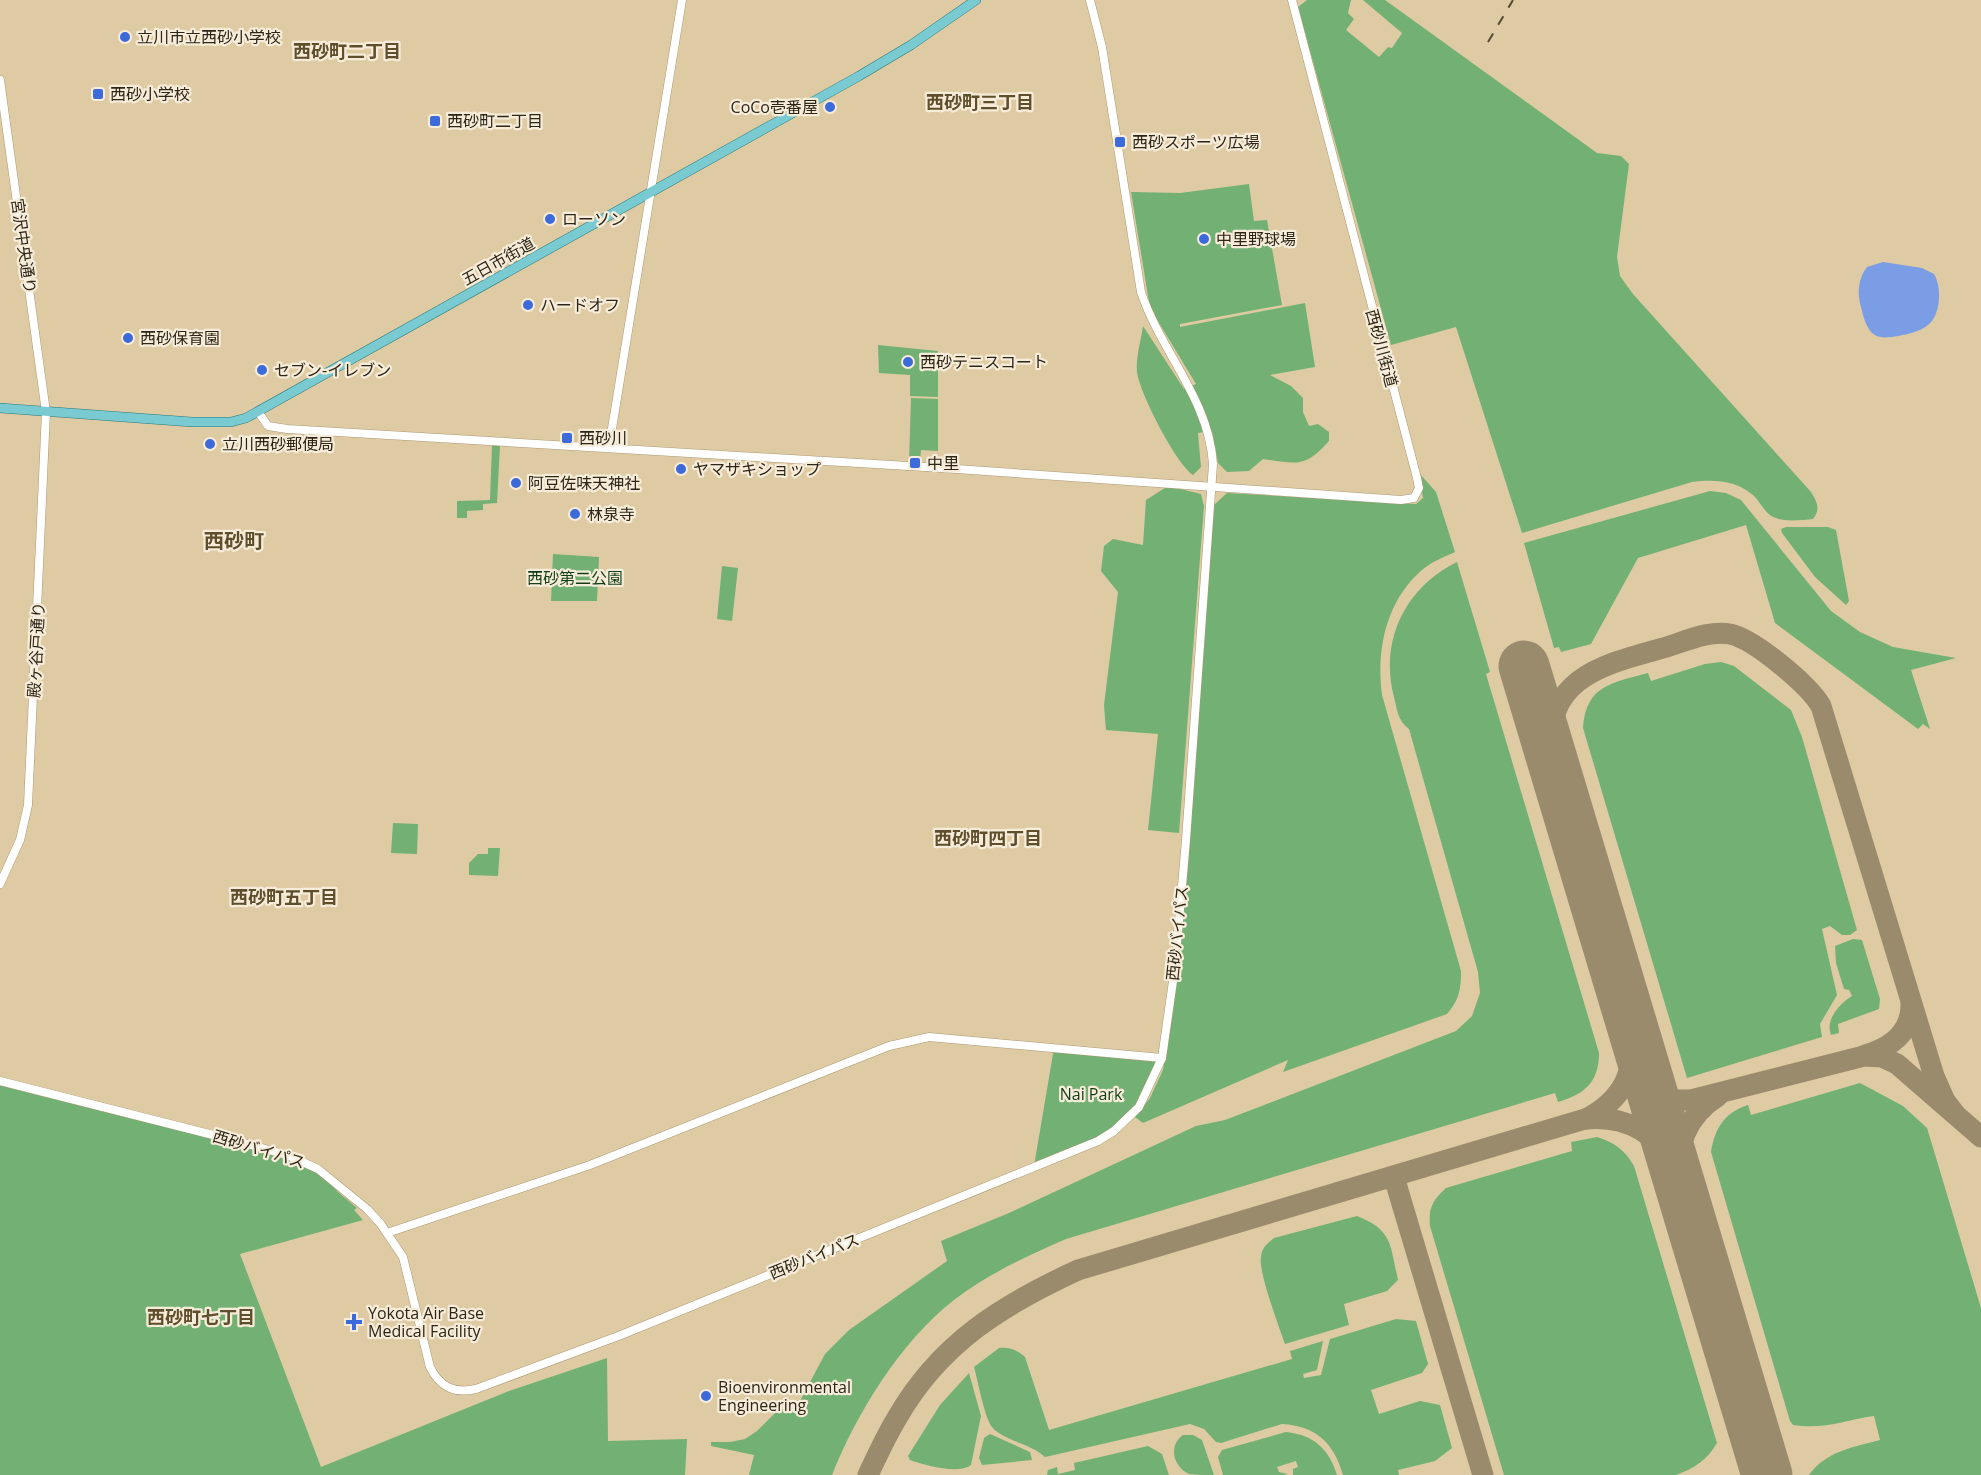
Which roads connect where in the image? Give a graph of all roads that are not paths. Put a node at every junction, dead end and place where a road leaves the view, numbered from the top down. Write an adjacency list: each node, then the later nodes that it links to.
1 (682, 0): 6 (street)
2 (976, 0): 6 (main road, 五日市街道)
3 (1090, 0): 11 (street, 西砂バイパス)
4 (1292, 0): 11 (street, 西砂川街道)
5 (0, 80): 8 (street, 宮沢中央通り)
6 (651, 193): 9 (main road, 五日市街道); 10 (street)
7 (0, 408): 8 (main road, 五日市街道)
8 (46, 412): 9 (main road, 五日市街道); 12 (street, 殿ヶ谷戸通り)
9 (259, 413): 10 (street)
10 (609, 447): 11 (street)
11 (1211, 487): 13 (street, 西砂バイパス)
12 (0, 884)
13 (1162, 1058): 15 (street); 15 (street, 西砂バイパス)
14 (0, 1081): 15 (street, 西砂バイパス)
15 (387, 1233)

